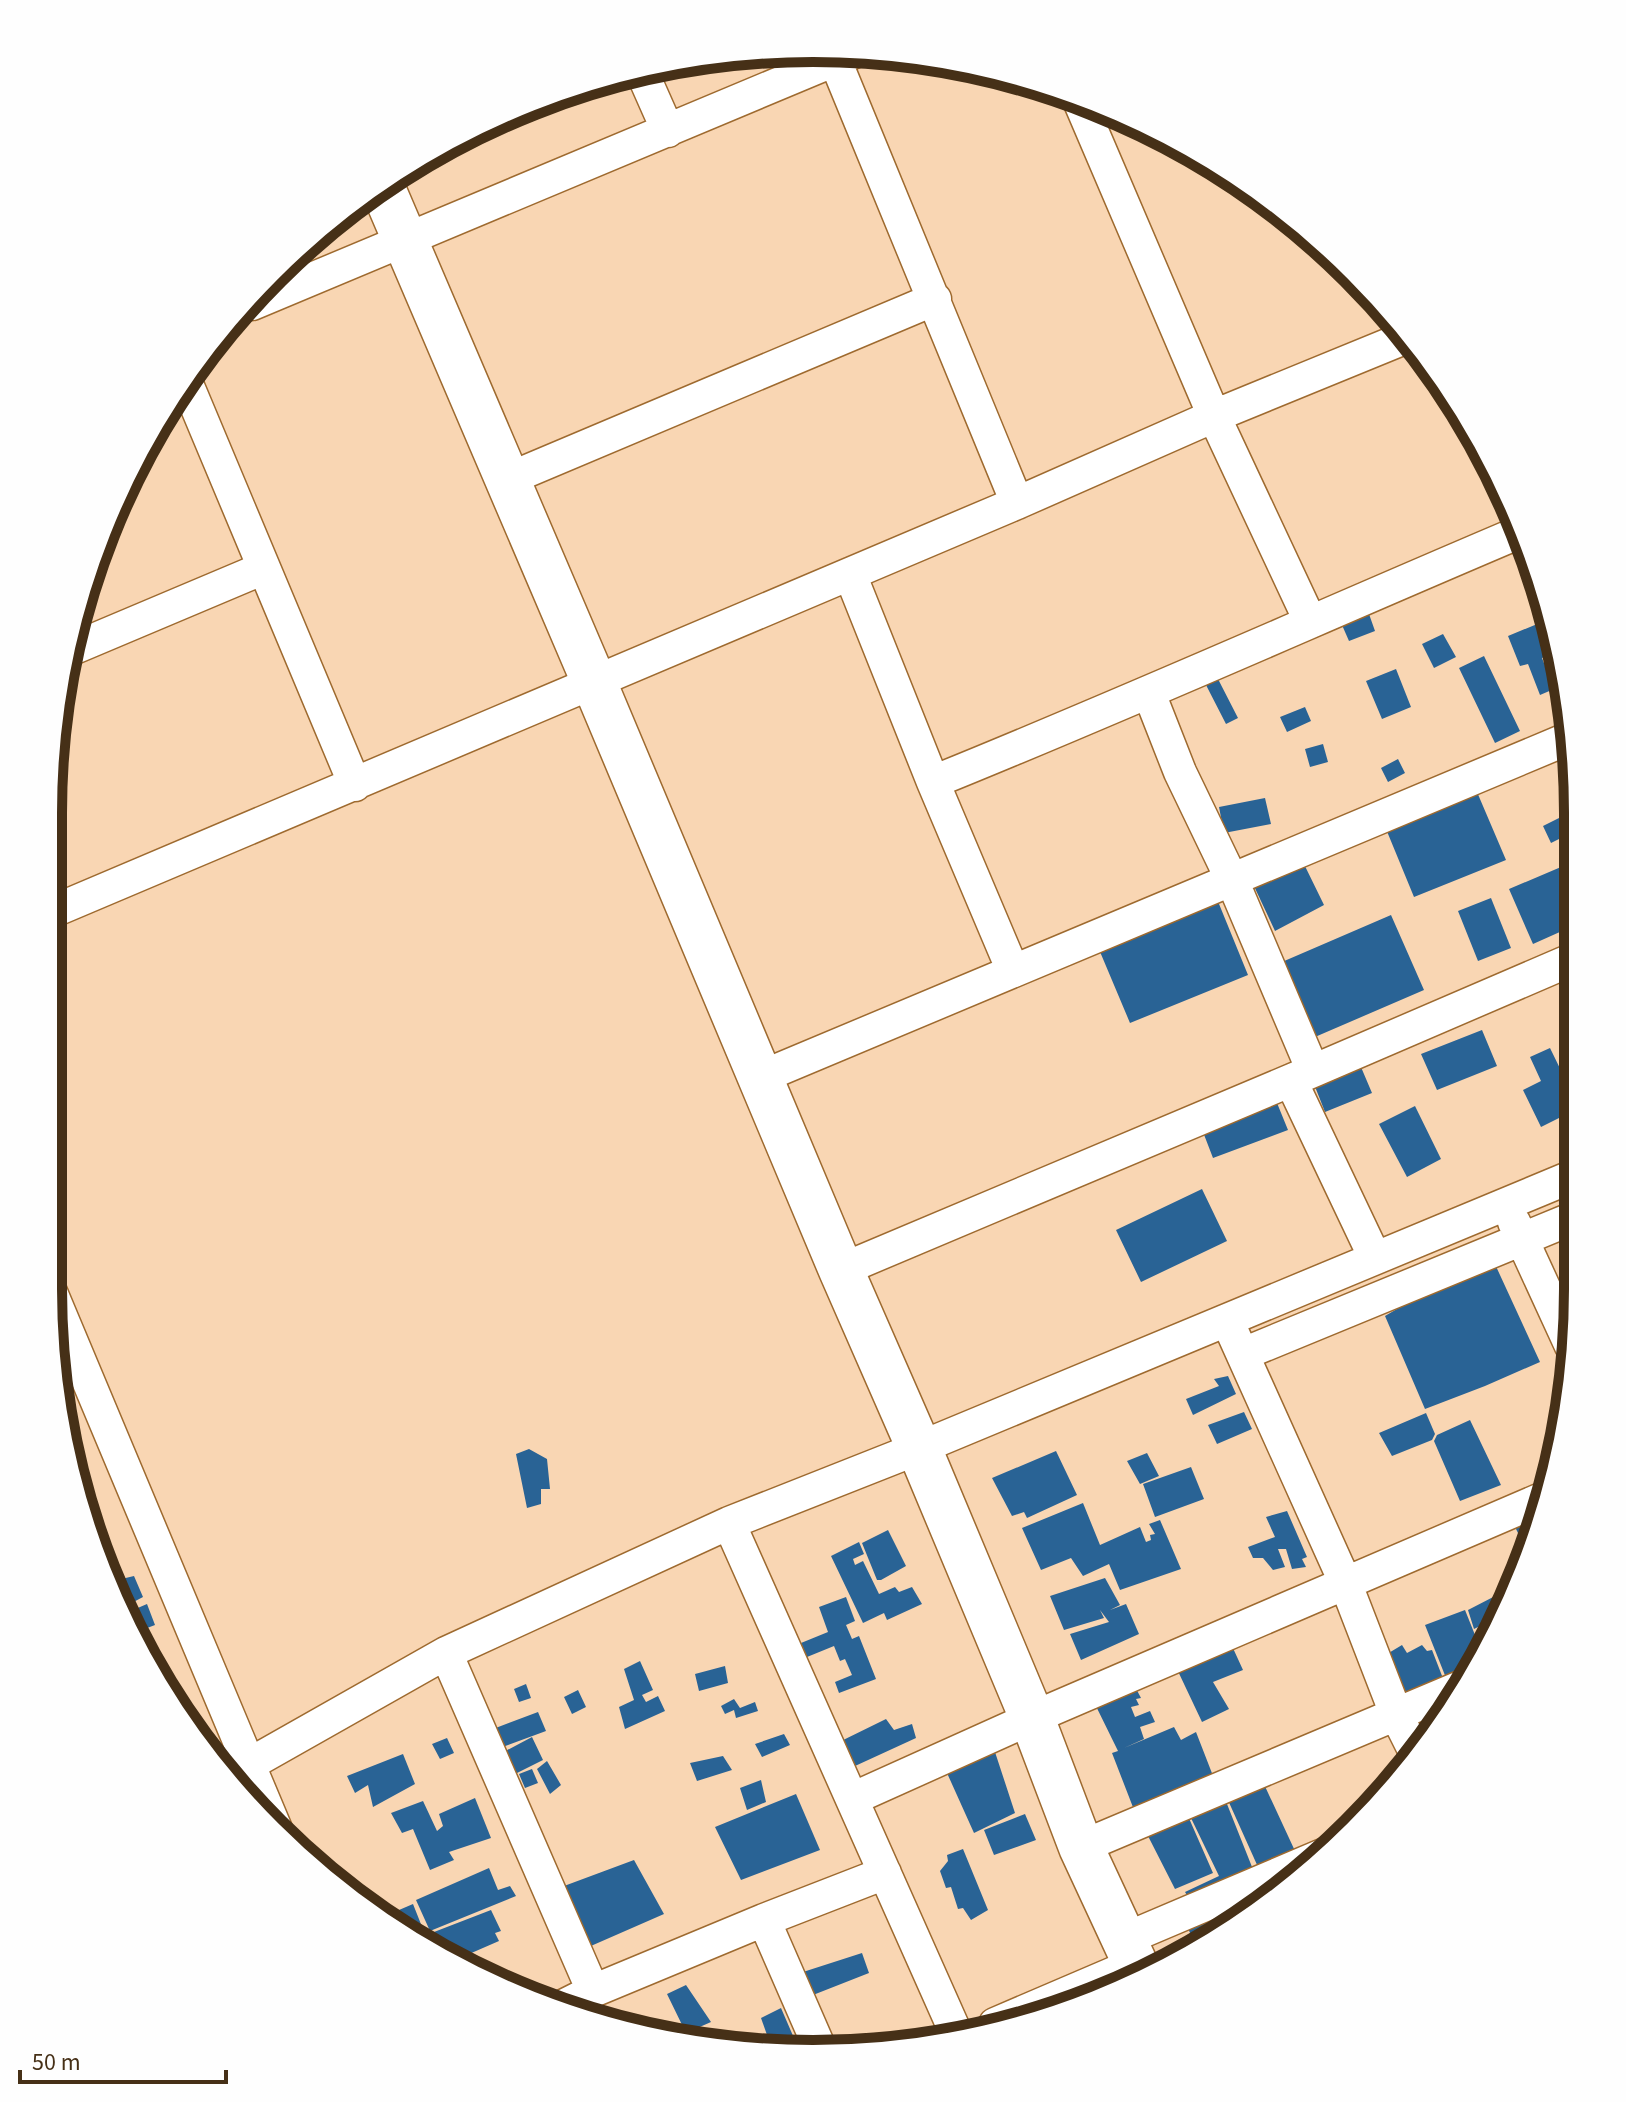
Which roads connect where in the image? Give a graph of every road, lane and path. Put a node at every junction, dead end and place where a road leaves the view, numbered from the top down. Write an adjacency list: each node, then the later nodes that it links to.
1 (828, 63): 5 (street)
2 (847, 63): 9 (street)
3 (646, 81): 5 (street)
4 (1085, 113): 12 (street)
5 (668, 131): 7 (street)
6 (386, 196): 7 (main road)
7 (405, 240): 8 (street); 13 (main road)
8 (267, 298)
9 (935, 299): 13 (street); 14 (street)
10 (1397, 341): 12 (street)
11 (191, 393): 16 (street)
12 (1214, 416): 14 (street); 18 (street)
13 (508, 479): 20 (main road)
14 (1017, 503): 17 (street)
15 (1511, 536): 18 (street)
16 (264, 568): 19 (street); 24 (street)
17 (850, 574): 20 (street); 23 (street)
18 (1310, 621): 21 (street)
19 (81, 645)
20 (594, 682): 24 (street); 30 (main road)
21 (1149, 693): 23 (street); 25 (street)
22 (1560, 742): 25 (street)
23 (933, 782): 28 (street)
24 (355, 785): 26 (street)
25 (1232, 880): 28 (street); 29 (street)
26 (62, 908)
27 (1564, 963): 29 (street)
28 (1013, 971): 30 (street)
29 (1302, 1076): 35 (street); 36 (street)
30 (761, 1077): 36 (main road)
31 (1564, 1180): 32 (street)
32 (1506, 1203): 34 (street); 35 (street)
33 (1564, 1222): 34 (street)
34 (1523, 1240): 39 (street); 40 (street)
35 (1375, 1258): 37 (street)
36 (841, 1270): 41 (main road)
37 (1227, 1320): 40 (street); 41 (street)
38 (63, 1324): 50 (street)
39 (1562, 1327)
40 (1243, 1354): 44 (street)
41 (919, 1448): 43 (street); 48 (main road)
42 (1532, 1503): 44 (street)
43 (729, 1523): 45 (street); 51 (street)
44 (1345, 1582): 47 (street); 48 (street)
45 (446, 1653): 50 (street); 57 (street)
46 (1445, 1694): 47 (street)
47 (1396, 1714): 49 (street); 52 (street)
48 (1032, 1718): 51 (street); 52 (main road)
49 (1411, 1744)
50 (239, 1770)
51 (852, 1799): 53 (street)
52 (1081, 1847): 56 (main road)
53 (885, 1873): 55 (street); 60 (street)
54 (1273, 1882): 56 (street)
55 (764, 1920): 57 (street); 61 (street)
56 (1133, 1959): 59 (street)
57 (593, 1991): 58 (street)
58 (574, 2001)
59 (1032, 2007)
60 (953, 2027)
61 (816, 2040)

